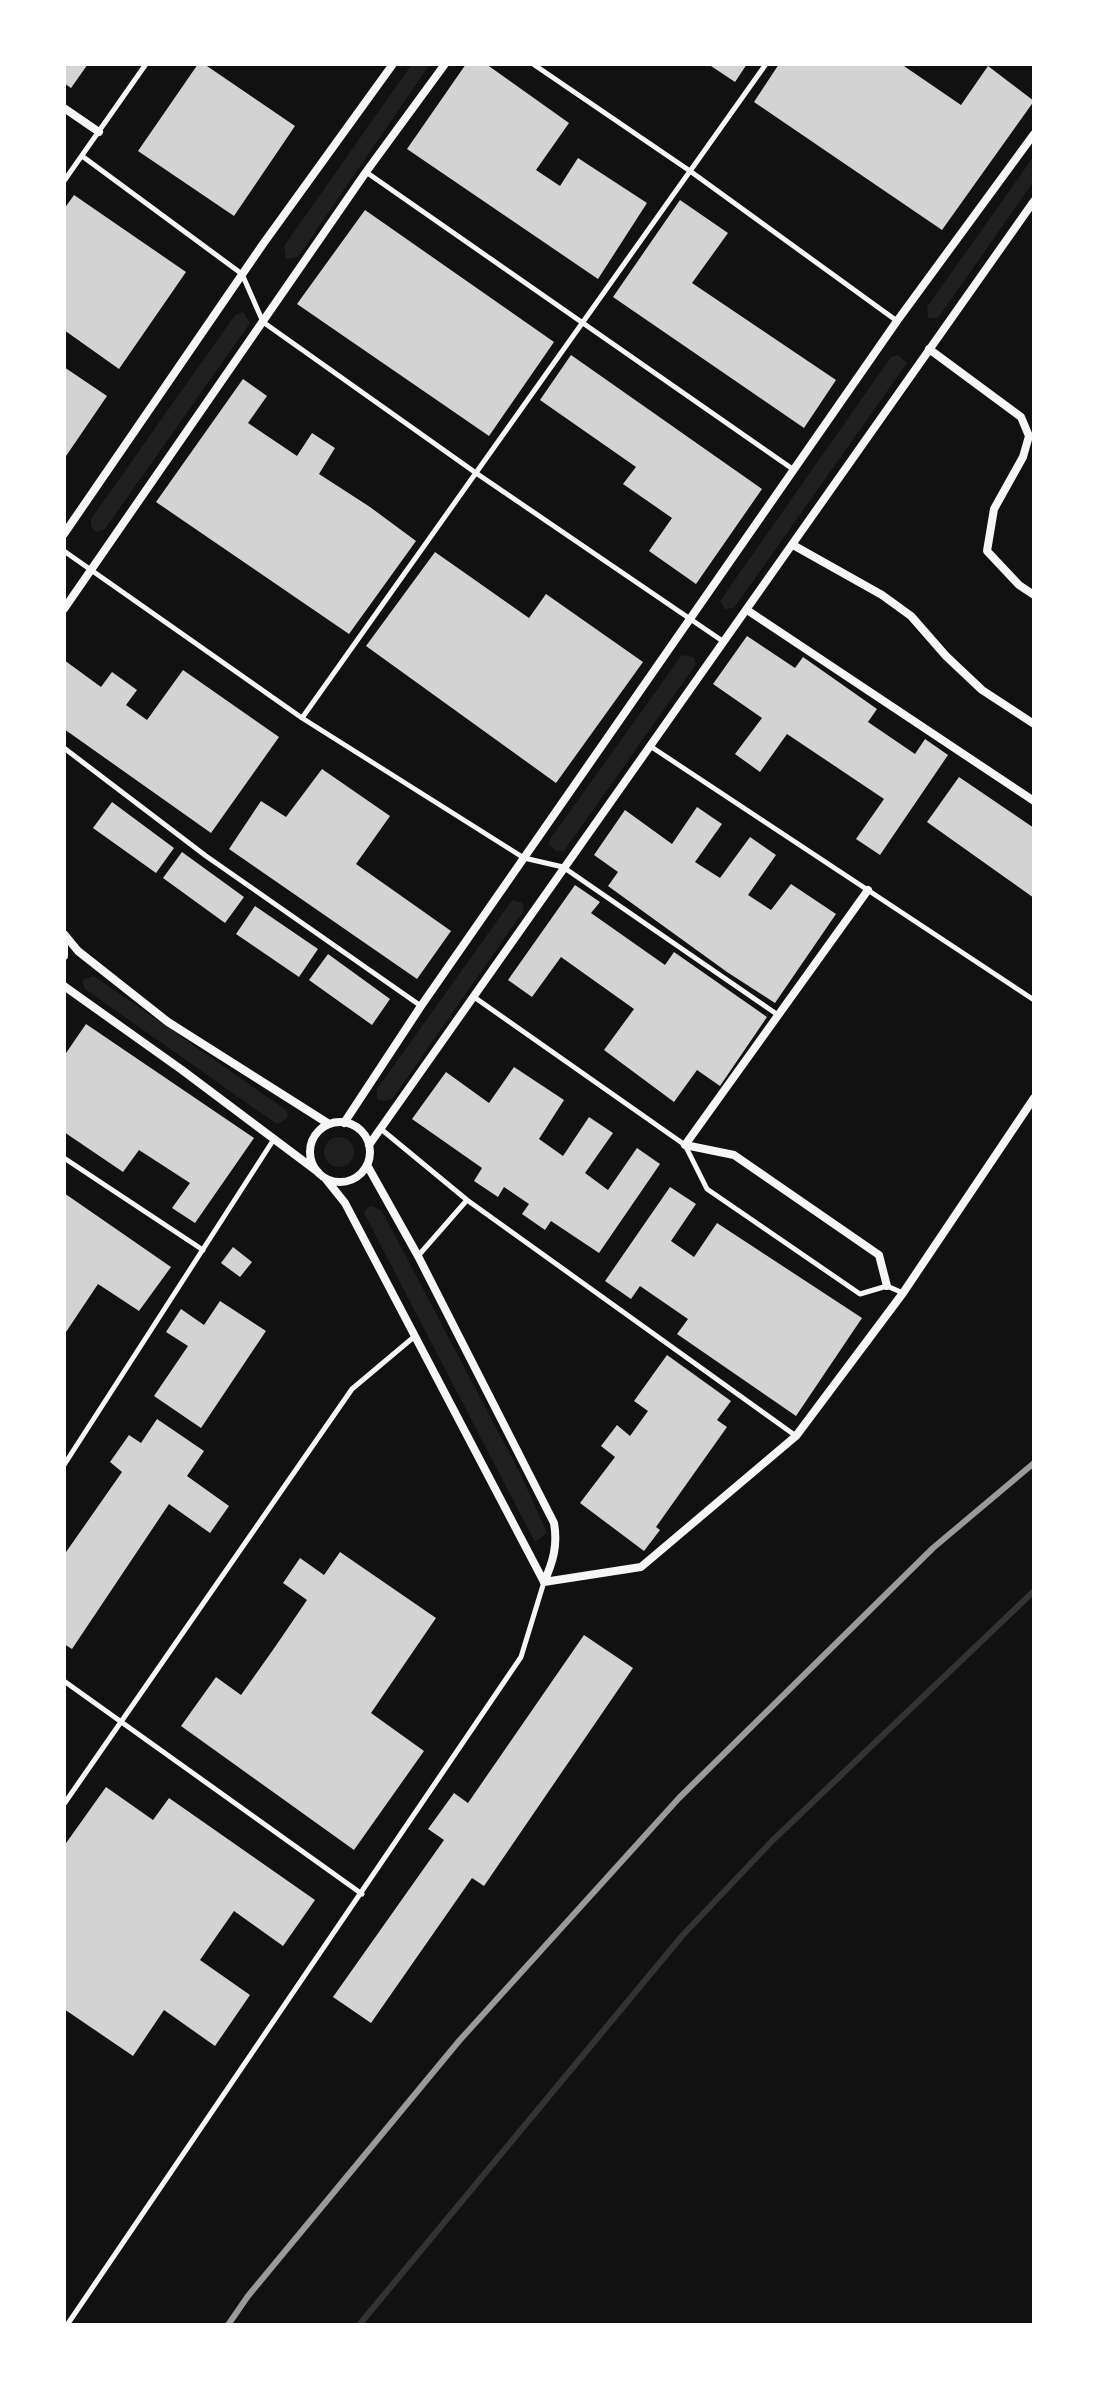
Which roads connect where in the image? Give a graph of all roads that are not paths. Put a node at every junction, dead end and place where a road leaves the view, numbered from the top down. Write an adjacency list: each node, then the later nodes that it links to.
1 (146, 64): 7 (lane)
2 (393, 64): 14 (street)
3 (445, 64): 11 (street)
4 (533, 64): 10 (lane)
5 (766, 64): 10 (lane)
6 (64, 108): 7 (street)
7 (99, 132): 9 (lane)
8 (1034, 134): 15 (street)
9 (82, 156): 12 (lane); 14 (lane)
10 (690, 171): 15 (lane); 17 (lane)
11 (366, 172): 16 (street); 17 (lane)
12 (65, 177)
13 (1034, 201): 18 (street)
14 (242, 274): 16 (lane); 21 (street)
15 (897, 321): 19 (street)
16 (263, 322): 20 (lane); 24 (street)
17 (582, 323): 19 (lane); 20 (lane)
18 (929, 349): 22 (street); 25 (street)
19 (794, 470): 28 (street)
20 (476, 473): 28 (lane); 30 (lane)
21 (64, 534)
22 (793, 545): 27 (street); 31 (street)
23 (64, 551): 24 (lane)
24 (91, 570): 26 (street); 30 (lane)
25 (1034, 595)
26 (64, 609)
27 (747, 610): 29 (street); 34 (street)
28 (692, 619): 29 (lane); 35 (street)
29 (725, 642): 32 (street)
30 (302, 718): 35 (lane)
31 (1034, 724)
32 (650, 746): 36 (street); 37 (lane)
33 (64, 748): 43 (lane)
34 (1034, 801)
35 (524, 858): 36 (lane); 43 (street)
36 (563, 867): 41 (street); 44 (lane)
37 (868, 890): 42 (lane); 44 (street)
38 (64, 935): 39 (street); 47 (street)
39 (64, 956)
40 (64, 986): 49 (street)
41 (473, 996): 48 (street); 51 (lane)
42 (1034, 1000)
43 (421, 1006): 46 (street)
44 (778, 1015): 51 (street)
45 (1034, 1098): 59 (street)
46 (344, 1123): 47 (street); 50 (street)
47 (329, 1124): 54 (street)
48 (380, 1129): 50 (street); 55 (lane)
49 (274, 1139): 54 (street); 56 (lane)
50 (369, 1145): 53 (street)
51 (685, 1145): 58 (street); 58 (lane)
52 (64, 1158): 56 (lane)
53 (367, 1165): 54 (street); 57 (street)
54 (321, 1175): 60 (street)
55 (467, 1200): 57 (lane); 61 (lane)
56 (203, 1250): 62 (lane)
57 (418, 1256): 63 (street)
58 (887, 1286): 59 (lane)
59 (903, 1293): 61 (street)
60 (415, 1336): 63 (street); 65 (lane)
61 (796, 1436): 63 (street)
62 (64, 1465)
63 (544, 1582): 67 (lane)
64 (64, 1681): 65 (lane)
65 (121, 1723): 66 (lane); 67 (lane)
66 (64, 1804)
67 (362, 1894): 68 (lane)
68 (67, 2325)

